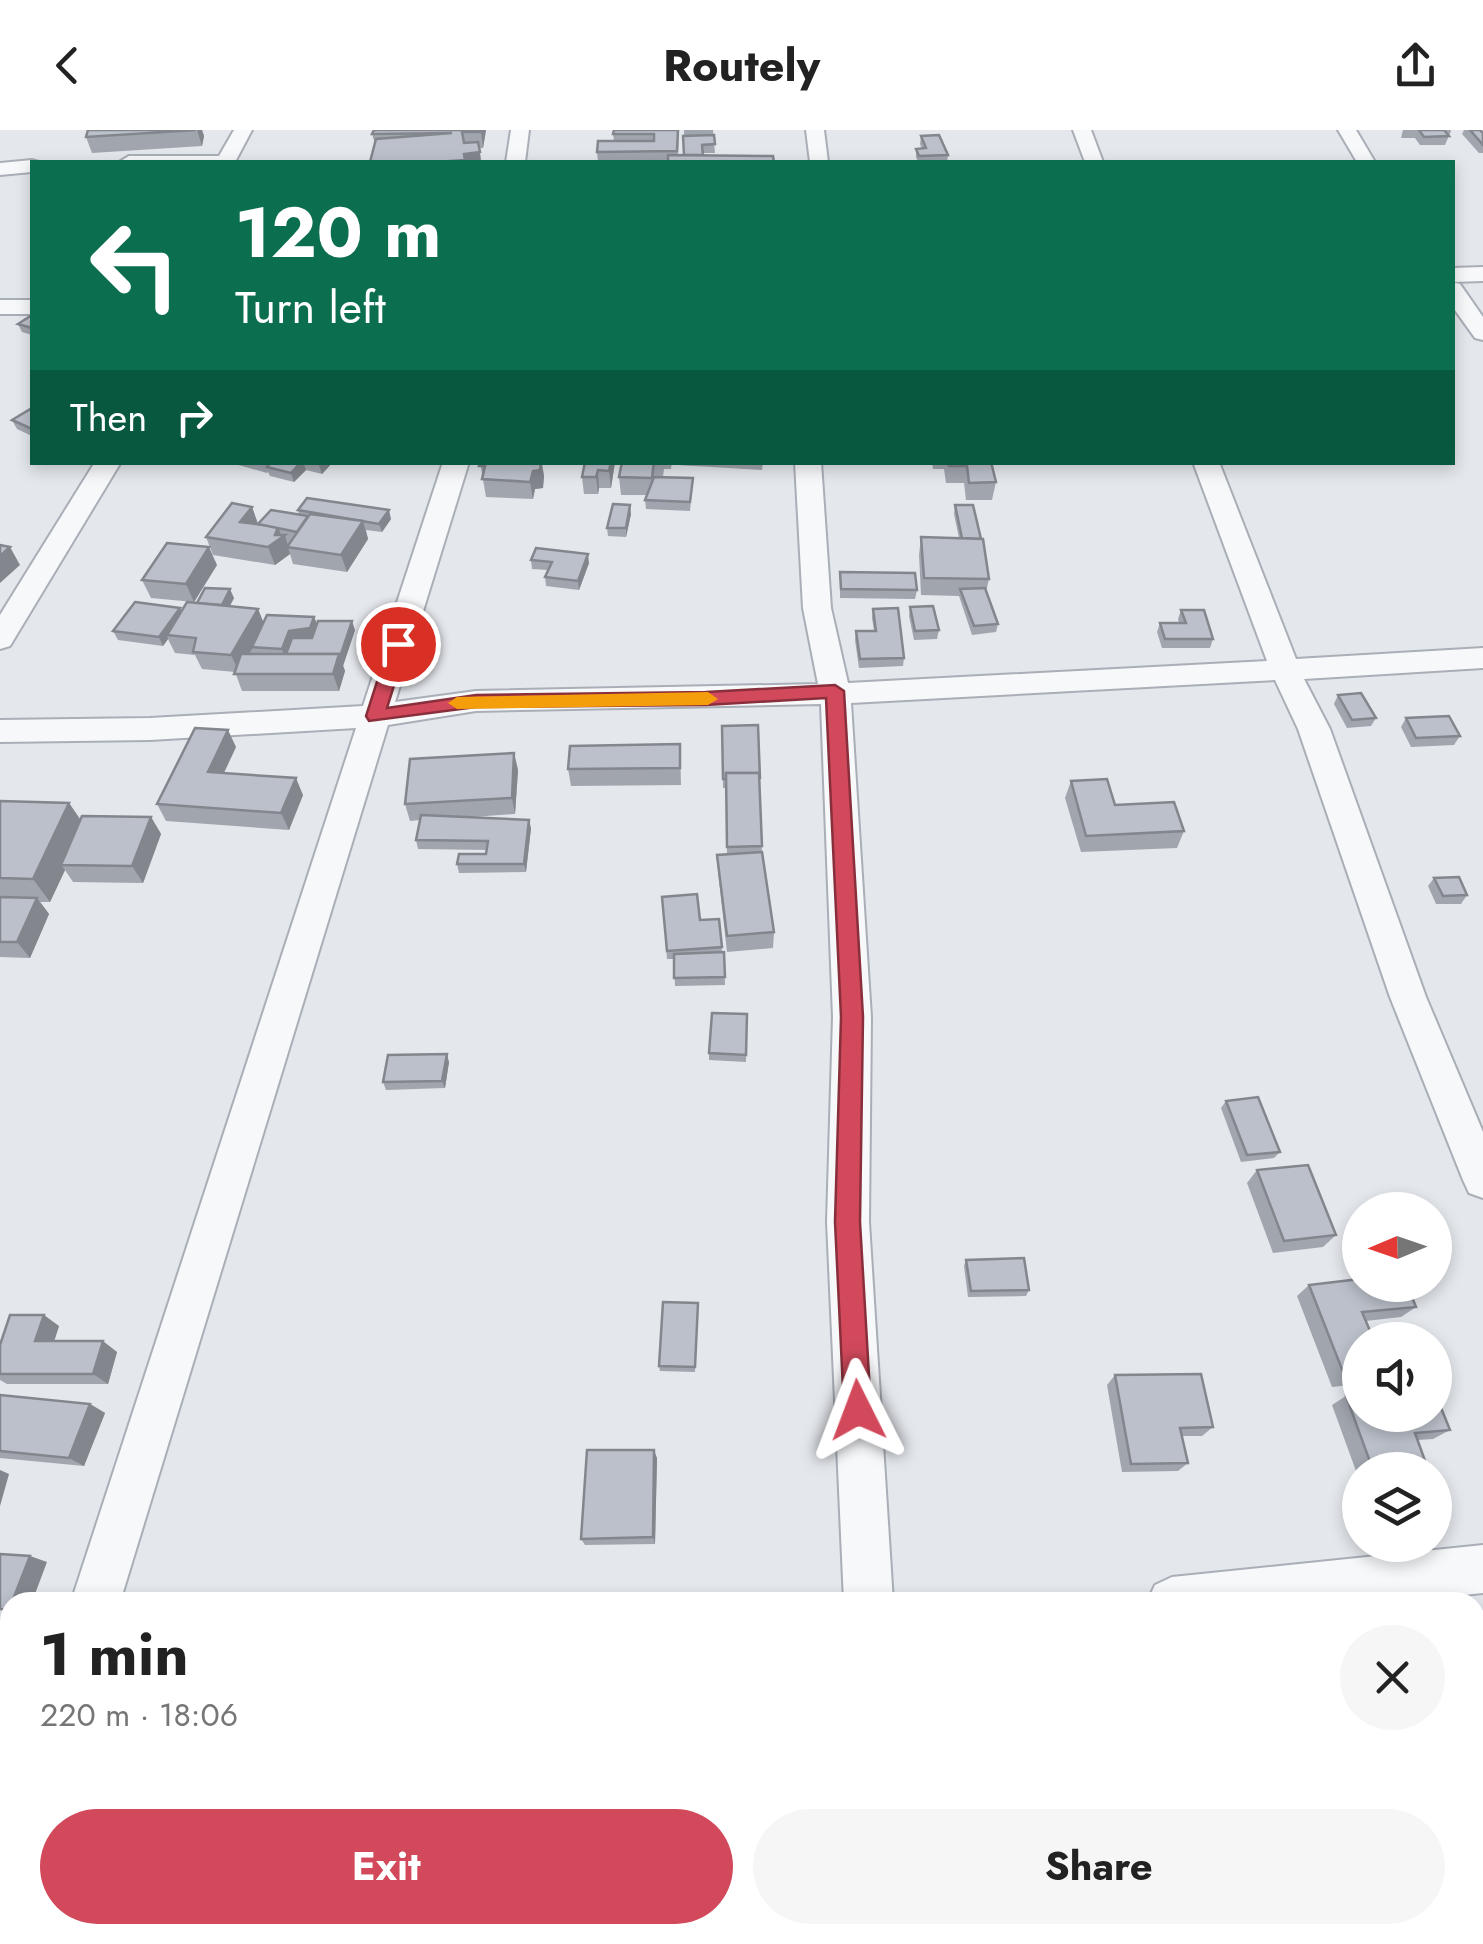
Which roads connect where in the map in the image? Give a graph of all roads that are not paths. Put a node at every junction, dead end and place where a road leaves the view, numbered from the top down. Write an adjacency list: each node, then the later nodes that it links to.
1 (243, 130): 6 (street)
2 (520, 130): 7 (street)
3 (815, 130): 8 (street)
4 (1082, 130): 9 (street)
5 (1346, 130): 10 (street)
6 (227, 160)
7 (516, 160)
8 (819, 160)
9 (1093, 160)
10 (1365, 160)
11 (30, 166): 12 (street)
12 (0, 169)
13 (1483, 274): 14 (street)
14 (1455, 275)
15 (1455, 293): 18 (street)
16 (30, 306): 17 (street)
17 (0, 307)
18 (1483, 332)
19 (106, 465): 23 (street)
20 (455, 465): 27 (street)
21 (808, 465): 26 (street)
22 (1207, 465): 25 (street)
23 (0, 639)
24 (1483, 658): 25 (street)
25 (1286, 670): 26 (street); 29 (street)
26 (835, 691): 27 (street); 32 (street)
27 (376, 716): 28 (street); 31 (street)
28 (0, 730)
29 (1483, 1180)
30 (1483, 1568): 33 (street)
31 (98, 1592)
32 (867, 1592)
33 (1263, 1592)

